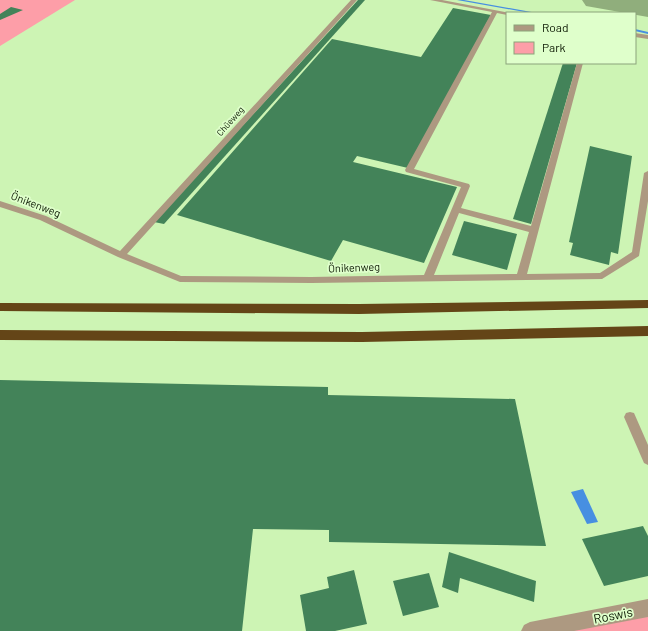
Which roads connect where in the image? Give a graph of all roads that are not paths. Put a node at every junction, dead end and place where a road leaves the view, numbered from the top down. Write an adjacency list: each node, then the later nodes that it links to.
1 (354, 0): 12 (lane, Chüeweg)
2 (433, 0): 3 (lane)
3 (495, 11): 4 (lane); 10 (lane)
4 (506, 13)
5 (636, 35): 6 (lane)
6 (648, 37)
7 (580, 64): 11 (lane)
8 (648, 174): 14 (lane, Önikenweg)
9 (0, 204): 12 (lane, Önikenweg)
10 (456, 210): 11 (lane); 13 (lane)
11 (534, 230): 14 (lane)
12 (121, 255): 13 (lane, Önikenweg)
13 (428, 277): 14 (lane, Önikenweg)
14 (521, 277)
15 (648, 304): 16 (highway)
16 (0, 307)
17 (648, 331): 18 (highway)
18 (0, 334)
19 (630, 417): 20 (lane)
20 (648, 459)
21 (648, 608): 22 (street, Roswis)
22 (530, 631)

